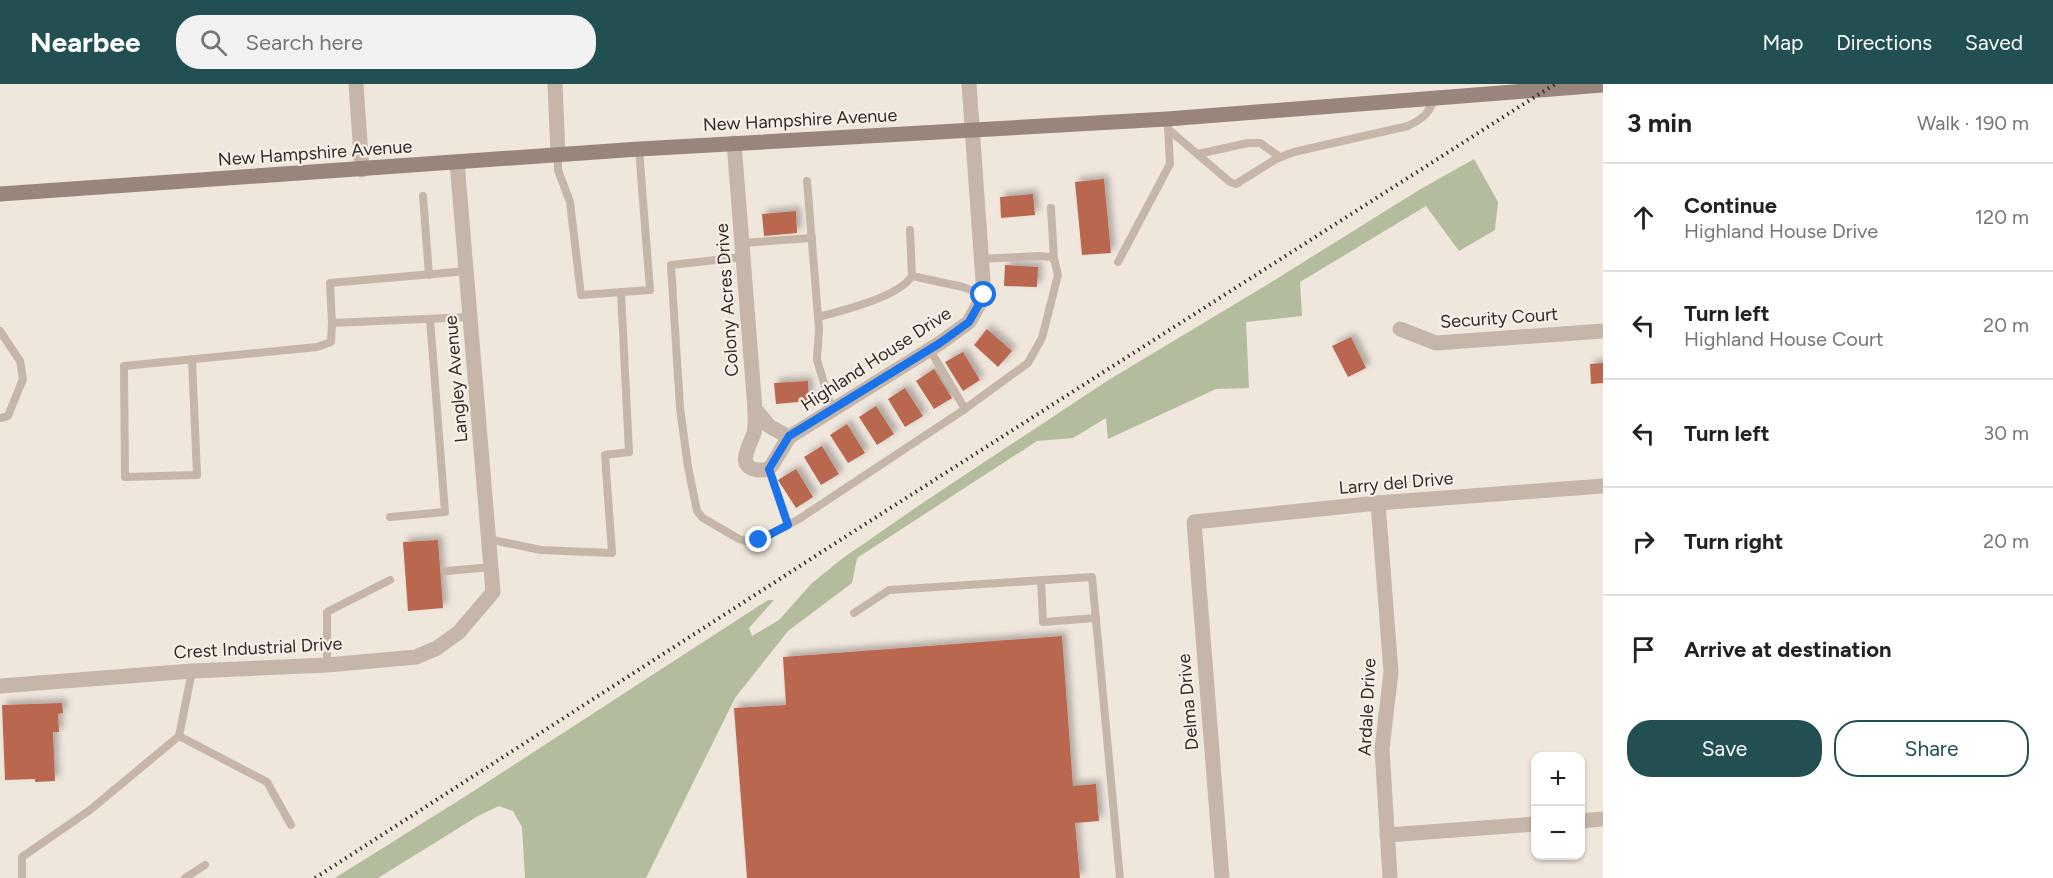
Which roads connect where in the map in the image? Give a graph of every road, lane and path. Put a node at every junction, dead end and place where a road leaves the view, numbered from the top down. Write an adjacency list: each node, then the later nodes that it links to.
1 (356, 84): 14 (street)
2 (555, 84): 11 (street)
3 (969, 84): 7 (street)
4 (1603, 84): 5 (street, New Hampshire Avenue)
5 (1434, 99): 6 (street, New Hampshire Avenue); 12 (lane)
6 (1168, 124): 7 (street, New Hampshire Avenue); 10 (lane); 24 (lane)
7 (972, 130): 8 (street, New Hampshire Avenue); 22 (street)
8 (734, 143): 9 (street, New Hampshire Avenue); 21 (street, Colony Acres Drive)
9 (639, 149): 11 (street, New Hampshire Avenue); 28 (lane)
10 (1198, 154): 12 (lane); 12 (lane)
11 (558, 155): 13 (street, New Hampshire Avenue); 28 (lane)
12 (1280, 157)
13 (457, 162): 14 (street, New Hampshire Avenue); 25 (street, Langley Avenue)
14 (363, 170): 16 (street, New Hampshire Avenue)
15 (807, 181): 20 (lane)
16 (0, 194)
17 (423, 196): 26 (lane)
18 (1051, 208): 23 (lane)
19 (910, 230): 27 (lane)
20 (812, 238): 21 (lane); 31 (lane)
21 (743, 250): 39 (street, Colony Acres Drive); 49 (lane)
22 (982, 259): 23 (lane); 29 (street)
23 (1054, 260): 40 (lane)
24 (1118, 262)
25 (467, 271): 26 (lane); 30 (street, Langley Avenue)
26 (429, 274): 33 (lane)
27 (912, 276): 29 (lane); 31 (lane)
28 (621, 292): 50 (lane)
29 (984, 295): 37 (street, Highland House Drive)
30 (471, 317): 32 (lane); 50 (street, Langley Avenue)
31 (818, 317): 41 (lane)
32 (430, 319): 33 (lane); 47 (lane)
33 (332, 323): 38 (lane)
34 (1400, 329): 36 (street, Security Court)
35 (0, 331): 42 (lane)
36 (1603, 331)
37 (930, 350): 40 (lane); 41 (street, Highland House Drive)
38 (192, 359): 38 (lane)
39 (755, 409): 43 (street); 44 (street, Colony Acres Drive)
40 (965, 409): 49 (lane)
41 (832, 410): 43 (street, Highland House Drive)
42 (0, 418)
43 (789, 436): 44 (street)
44 (769, 469): 49 (lane)
45 (1603, 486): 46 (street, Larry del Drive)
46 (1378, 503): 48 (street, Larry del Drive); 66 (street, Ardale Drive)
47 (390, 517)
48 (1194, 522): 71 (street, Delma Drive)
49 (788, 525)
50 (488, 539): 51 (street, Langley Avenue)
51 (491, 567): 52 (lane); 55 (street, Langley Avenue)
52 (447, 571)
53 (390, 580): 58 (lane)
54 (1041, 580): 56 (lane); 57 (lane); 57 (lane)
55 (493, 592): 58 (street, Crest Industrial Drive)
56 (854, 613)
57 (1096, 618): 70 (lane)
58 (327, 664): 59 (street, Crest Industrial Drive)
59 (192, 671): 60 (street, Crest Industrial Drive); 61 (lane)
60 (0, 686)
61 (179, 736): 65 (lane); 68 (lane)
62 (1603, 819): 63 (street)
63 (1585, 821)
64 (1531, 824): 66 (street)
65 (291, 825)
66 (1387, 835): 72 (street, Ardale Drive)
67 (205, 866): 69 (lane)
68 (22, 878)
69 (185, 878)
70 (1120, 878)
71 (1222, 878)
72 (1390, 878)

